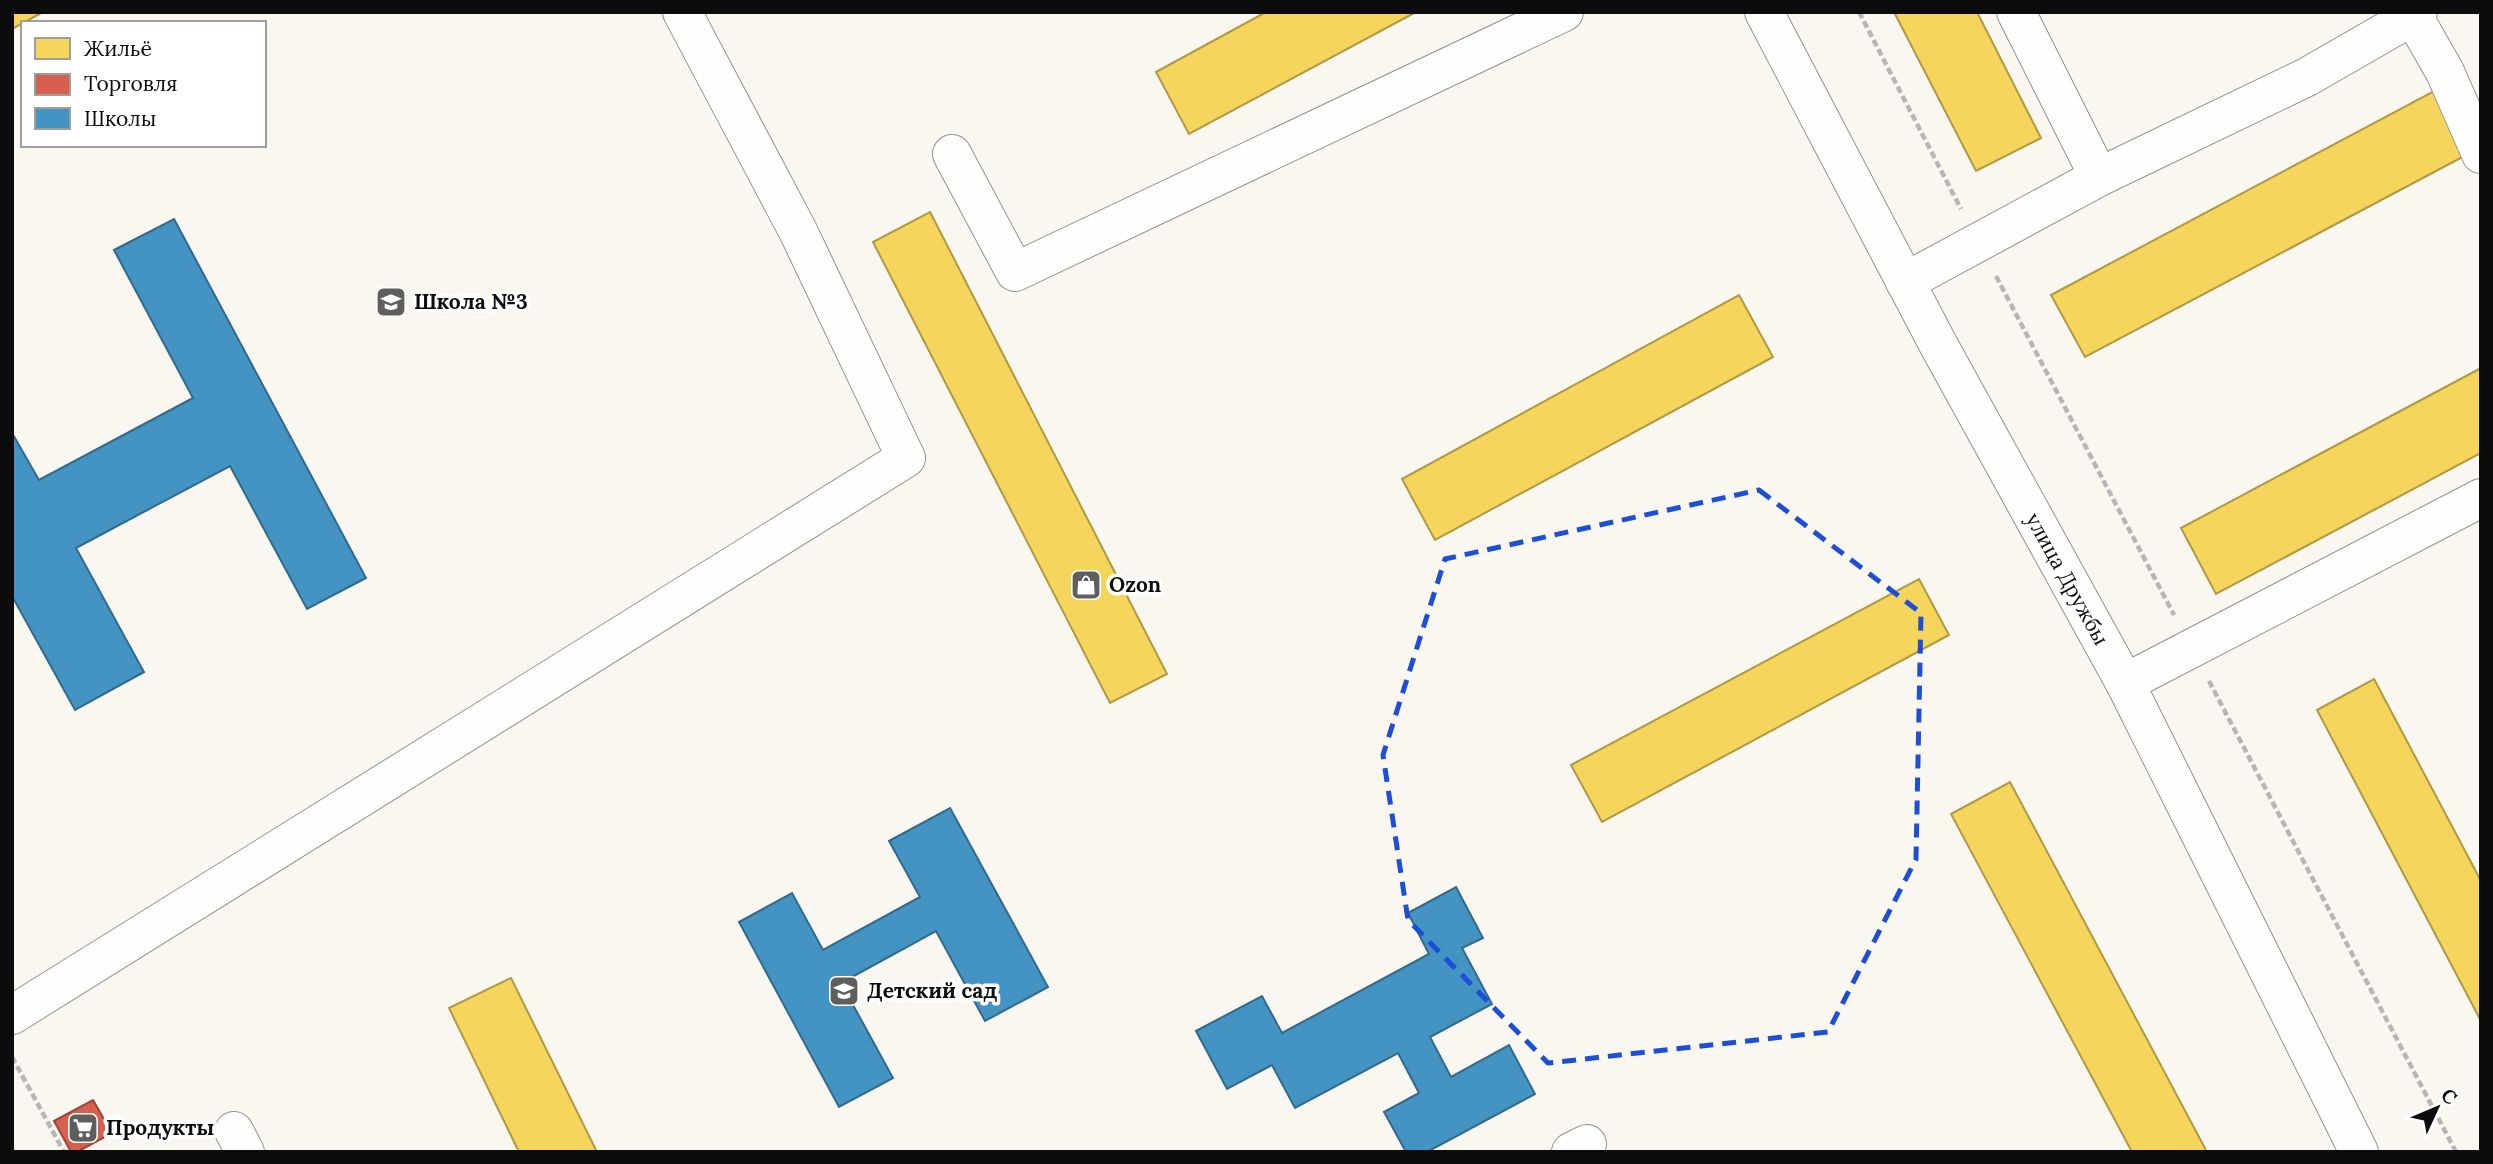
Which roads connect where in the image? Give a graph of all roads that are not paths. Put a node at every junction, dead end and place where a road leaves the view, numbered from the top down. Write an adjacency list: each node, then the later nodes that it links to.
1 (682, 12): 12 (street)
2 (1564, 12): 6 (street)
3 (1764, 12): 9 (street, улица Дружбы)
4 (2015, 12): 8 (street)
5 (2415, 14): 7 (street); 8 (street)
6 (952, 154)
7 (2481, 154)
8 (2099, 177): 9 (street)
9 (1905, 282): 11 (street, улица Дружбы)
10 (2481, 498): 11 (street)
11 (2125, 683): 13 (street, улица Дружбы)
12 (12, 1015)
13 (2359, 1152)

